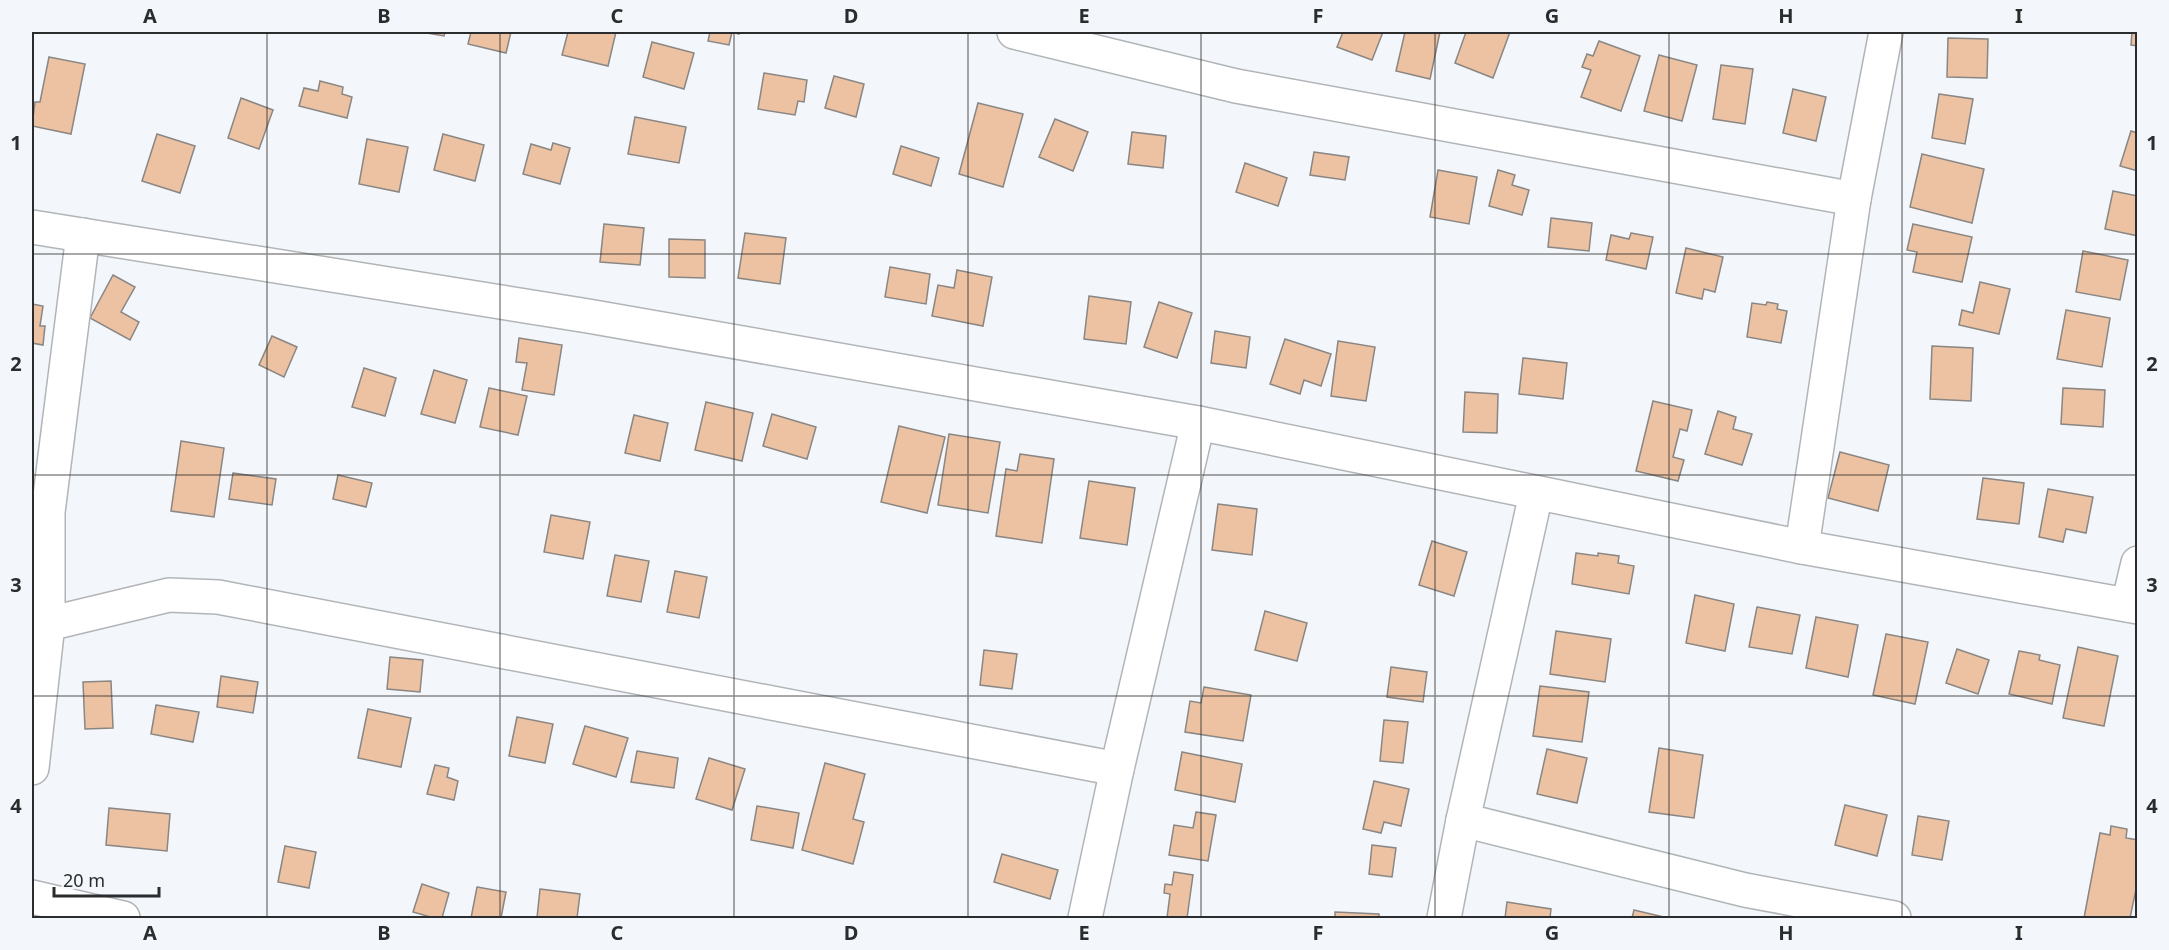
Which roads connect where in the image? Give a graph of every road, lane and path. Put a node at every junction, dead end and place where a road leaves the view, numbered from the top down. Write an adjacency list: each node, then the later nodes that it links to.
1 (1014, 32): 3 (street)
2 (1886, 32): 3 (street)
3 (1854, 199): 8 (street)
4 (32, 227): 5 (street)
5 (83, 235): 6 (street); 11 (street)
6 (1198, 423): 7 (street); 13 (street)
7 (1536, 494): 8 (street); 14 (street)
8 (1802, 547): 10 (street)
9 (2138, 563): 10 (street)
10 (2133, 606)
11 (40, 621): 12 (street); 13 (street)
12 (32, 768)
13 (1117, 769): 17 (street)
14 (1463, 820): 18 (street); 19 (street)
15 (32, 897): 16 (street)
16 (123, 918)
17 (1085, 918)
18 (1444, 918)
19 (1894, 918)

